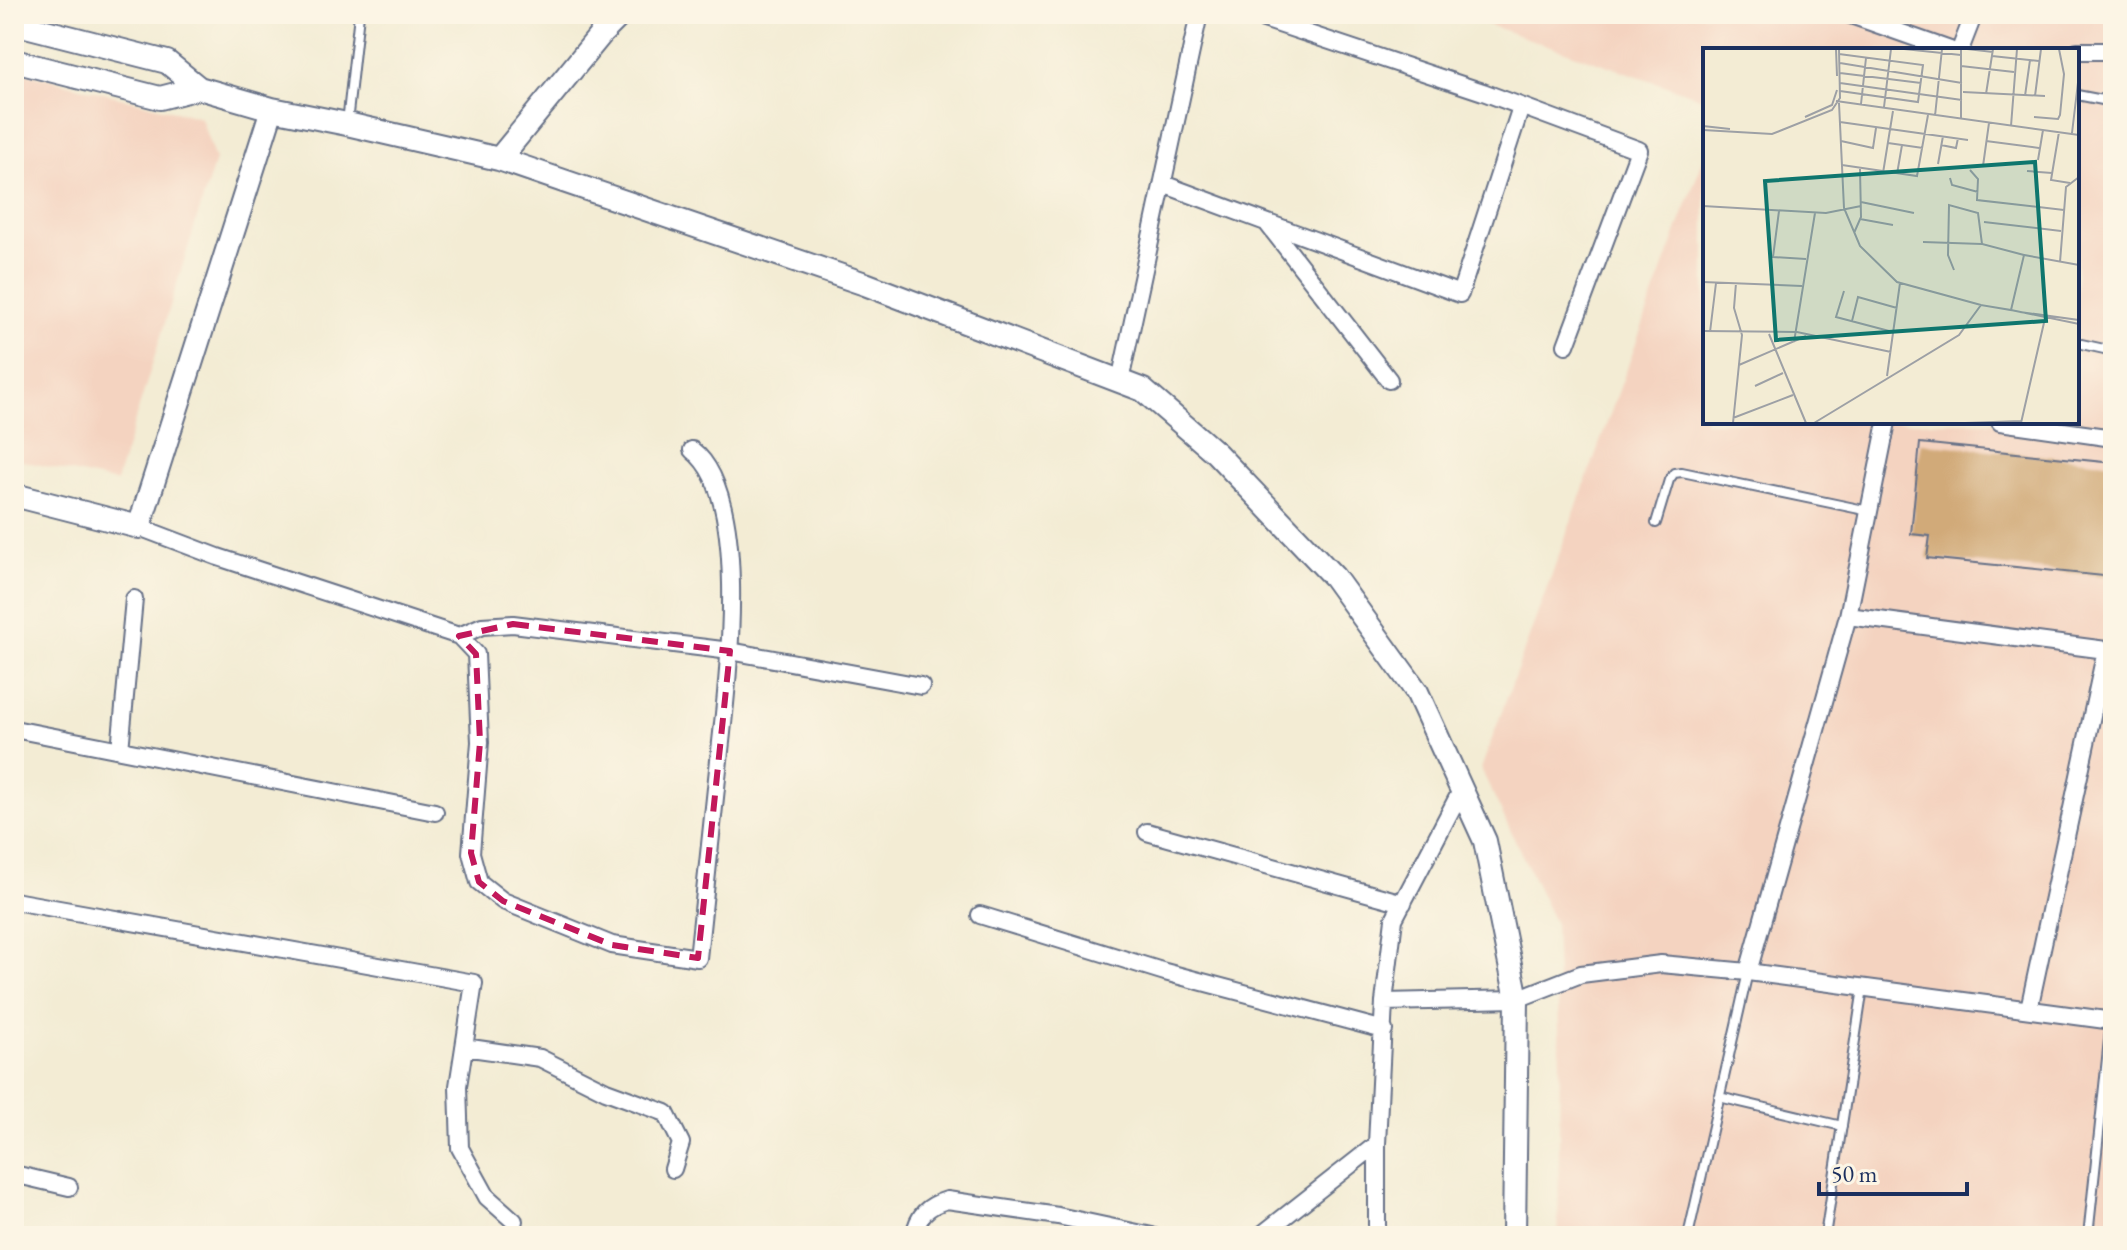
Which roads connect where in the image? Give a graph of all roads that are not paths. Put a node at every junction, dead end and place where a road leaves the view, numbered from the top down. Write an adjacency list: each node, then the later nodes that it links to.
1 (359, 14): 20 (lane)
2 (621, 14): 21 (street)
3 (1199, 14): 22 (street)
4 (1249, 14): 18 (street)
5 (1848, 14): 8 (street)
6 (1887, 14): 8 (street)
7 (1974, 14): 11 (street)
8 (1869, 21): 10 (street)
9 (14, 23): 15 (street)
10 (1944, 48)
11 (1961, 48)
12 (2079, 51): 13 (street)
13 (2113, 51)
14 (14, 61): 15 (street)
15 (199, 88): 19 (street)
16 (2079, 95): 17 (lane)
17 (2113, 102)
18 (1521, 107): 23 (street); 25 (street)
19 (272, 109): 20 (street); 36 (street)
20 (347, 124): 21 (street)
21 (499, 159): 28 (street)
22 (1163, 184): 23 (street); 28 (street)
23 (1266, 222): 27 (street)
24 (2079, 343): 26 (lane)
25 (1566, 345)
26 (2113, 351)
27 (1389, 380)
28 (1120, 381): 44 (street)
29 (1887, 424): 34 (street)
30 (2014, 424): 31 (street)
31 (2113, 438)
32 (692, 450): 40 (street)
33 (14, 495): 36 (street)
34 (1869, 511): 35 (lane); 38 (street)
35 (1656, 523)
36 (139, 527): 39 (street)
37 (134, 599): 43 (street)
38 (1848, 616): 50 (street); 54 (street)
39 (459, 636): 40 (street); 40 (street)
40 (730, 651): 41 (street)
41 (921, 686)
42 (14, 729): 43 (street)
43 (120, 750): 45 (street)
44 (1462, 789): 48 (street); 52 (street)
45 (435, 812)
46 (1147, 832): 48 (street)
47 (14, 901): 57 (street)
48 (1403, 903): 53 (street)
49 (980, 915): 56 (street)
50 (1748, 972): 51 (street); 52 (street); 58 (lane)
51 (1863, 987): 54 (street); 59 (lane)
52 (1517, 999): 53 (street); 70 (street)
53 (1384, 1002): 56 (street)
54 (2029, 1009): 55 (street)
55 (2112, 1021): 73 (lane)
56 (1384, 1030): 60 (street)
57 (464, 1047): 61 (street); 64 (street)
58 (1719, 1097): 59 (lane); 71 (lane)
59 (1842, 1126): 72 (lane)
60 (1377, 1144): 68 (street); 69 (street)
61 (673, 1169)
62 (14, 1174): 63 (street)
63 (69, 1187)
64 (514, 1221)
65 (1088, 1229): 66 (street); 67 (street)
66 (914, 1236)
67 (1152, 1236)
68 (1260, 1236)
69 (1377, 1236)
70 (1514, 1236)
71 (1688, 1236)
72 (1825, 1236)
73 (2088, 1236)

